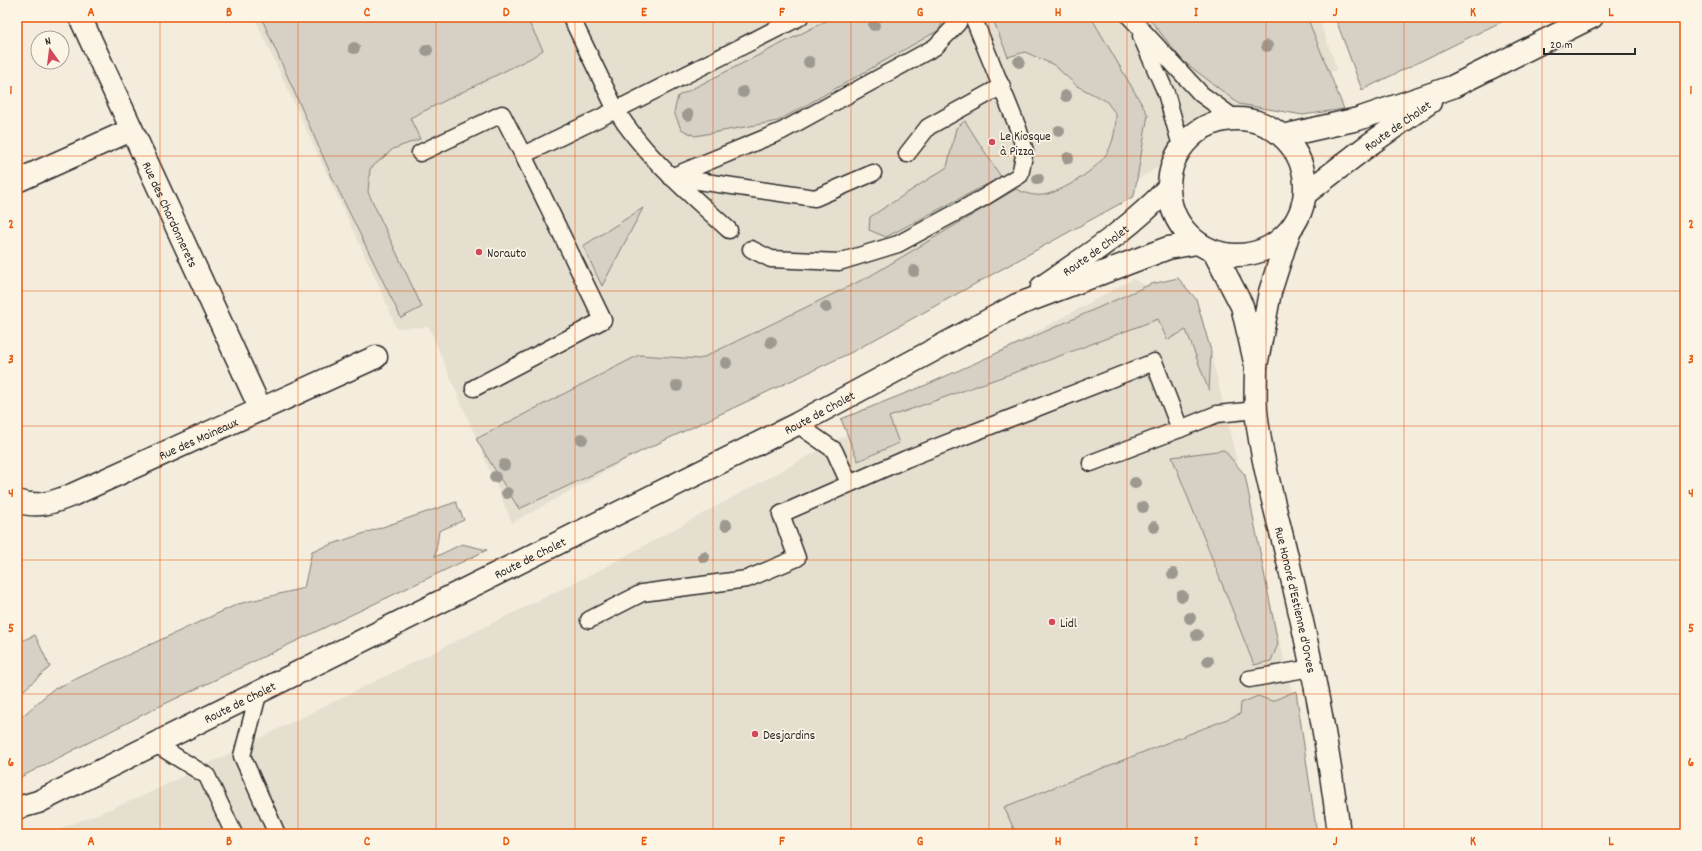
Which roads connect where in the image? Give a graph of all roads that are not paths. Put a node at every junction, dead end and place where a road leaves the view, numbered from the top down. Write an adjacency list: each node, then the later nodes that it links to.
1 (80, 17): 12 (main road, Rue des Chardonnerets)
2 (571, 17): 10 (lane)
3 (800, 17): 10 (lane)
4 (960, 17): 19 (lane)
5 (973, 17): 8 (lane)
6 (1592, 17): 9 (main road, Route de Cholet)
7 (1133, 21): 11 (lane); 14 (lane)
8 (1002, 86): 16 (lane); 26 (lane)
9 (1452, 87): 13 (main road, Route de Cholet); 22 (main road, Route de Cholet)
10 (616, 110): 17 (lane); 19 (lane)
11 (1234, 118): 13 (main road); 14 (main road)
12 (131, 130): 20 (main road); 31 (main road, Rue des Chardonnerets)
13 (1282, 136): 22 (main road)
14 (1181, 146): 21 (main road)
15 (420, 153): 17 (lane)
16 (907, 154)
17 (523, 155): 30 (lane)
18 (874, 173): 19 (lane)
19 (671, 177): 23 (lane)
20 (17, 181)
21 (1168, 188): 25 (main road); 27 (main road, Route de Cholet)
22 (1305, 194): 24 (main road)
23 (729, 230)
24 (1289, 232): 25 (main road); 29 (main road, Rue Honoré d'Estienne d'Orves)
25 (1206, 248): 27 (main road, Route de Cholet); 29 (main road, Rue Honoré d'Estienne d'Orves)
26 (751, 249)
27 (1017, 305): 33 (main road, Route de Cholet)
28 (376, 357): 31 (main road, Rue des Moineaux)
29 (1256, 366): 32 (main road, Rue Honoré d'Estienne d'Orves)
30 (474, 388)
31 (261, 410): 37 (main road, Rue des Moineaux)
32 (1256, 410): 34 (lane); 39 (main road, Rue Honoré d'Estienne d'Orves)
33 (797, 424): 36 (lane); 41 (main road, Route de Cholet)
34 (1180, 429): 35 (lane); 36 (lane)
35 (1091, 463)
36 (849, 483): 38 (lane)
37 (17, 501)
38 (589, 620)
39 (1311, 668): 40 (lane); 48 (main road, Rue Honoré d'Estienne d'Orves)
40 (1248, 679)
41 (259, 691): 42 (main road, Route de Cholet); 47 (lane)
42 (154, 743): 43 (main road, Route de Cholet); 46 (lane)
43 (38, 802): 44 (main road, Route de Cholet); 45 (main road, Route de Cholet)
44 (17, 808)
45 (17, 820)
46 (234, 834)
47 (277, 834)
48 (1339, 834)

